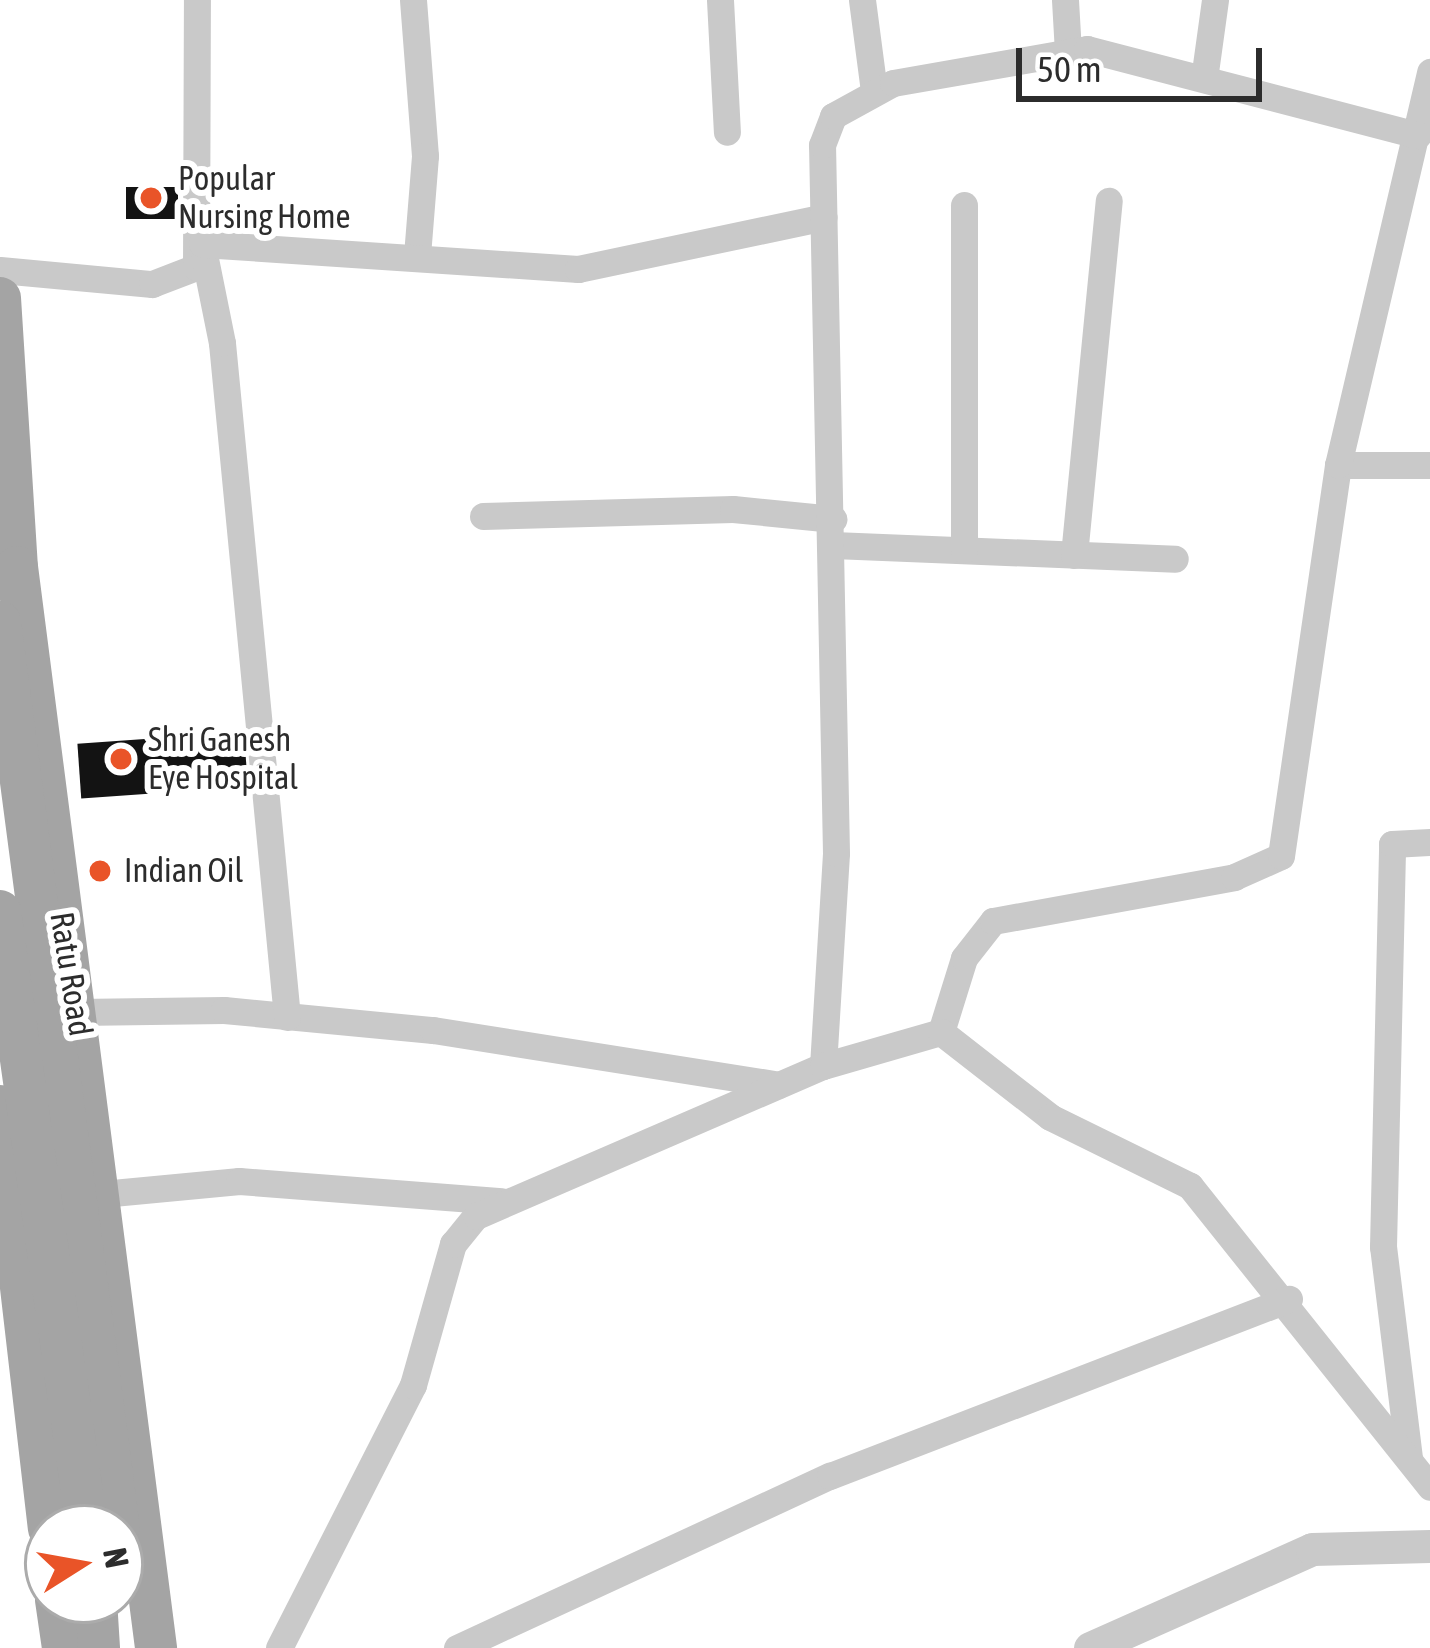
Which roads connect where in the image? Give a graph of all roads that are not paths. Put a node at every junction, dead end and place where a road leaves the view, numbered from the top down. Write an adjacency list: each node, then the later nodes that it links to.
1 (196, 0): 16 (street)
2 (413, 0): 17 (street)
3 (720, 0): 11 (street)
4 (862, 0): 10 (street)
5 (1065, 0): 7 (street)
6 (1215, 0): 8 (street)
7 (1068, 52): 8 (street); 10 (street)
8 (1204, 72): 12 (street)
9 (1430, 72): 12 (street)
10 (874, 91): 15 (street)
11 (727, 132)
12 (1418, 135): 20 (street)
13 (1109, 201): 25 (street)
14 (964, 206): 24 (street)
15 (824, 217): 17 (street); 23 (street)
16 (202, 244): 17 (street); 18 (street); 31 (street)
17 (417, 256)
18 (0, 270)
19 (0, 298): 30 (main road, Ratu Road)
20 (1338, 465): 21 (street); 32 (street)
21 (1430, 465)
22 (483, 516): 23 (street)
23 (834, 532): 24 (street); 33 (street)
24 (964, 550): 25 (street)
25 (1074, 555): 26 (street)
26 (1174, 559)
27 (0, 622): 45 (main road, bridge)
28 (1430, 842): 41 (street)
29 (0, 911): 44 (main road, bridge)
30 (77, 1012): 31 (street); 36 (main road, Ratu Road)
31 (287, 1017): 34 (street)
32 (941, 1032): 33 (street); 38 (street)
33 (823, 1066): 34 (street)
34 (779, 1085): 37 (street)
35 (0, 1106): 39 (main road)
36 (101, 1194): 37 (street); 40 (main road, Ratu Road)
37 (506, 1202): 48 (street)
38 (1289, 1299): 41 (street); 49 (street)
39 (18, 1371): 40 (street); 43 (main road)
40 (130, 1407): 47 (main road, Ratu Road)
41 (1409, 1462): 42 (street)
42 (1430, 1487)
43 (44, 1504)
44 (84, 1504)
45 (115, 1504)
46 (1430, 1546): 50 (street)
47 (156, 1648)
48 (279, 1648)
49 (457, 1648)
50 (1090, 1648)

